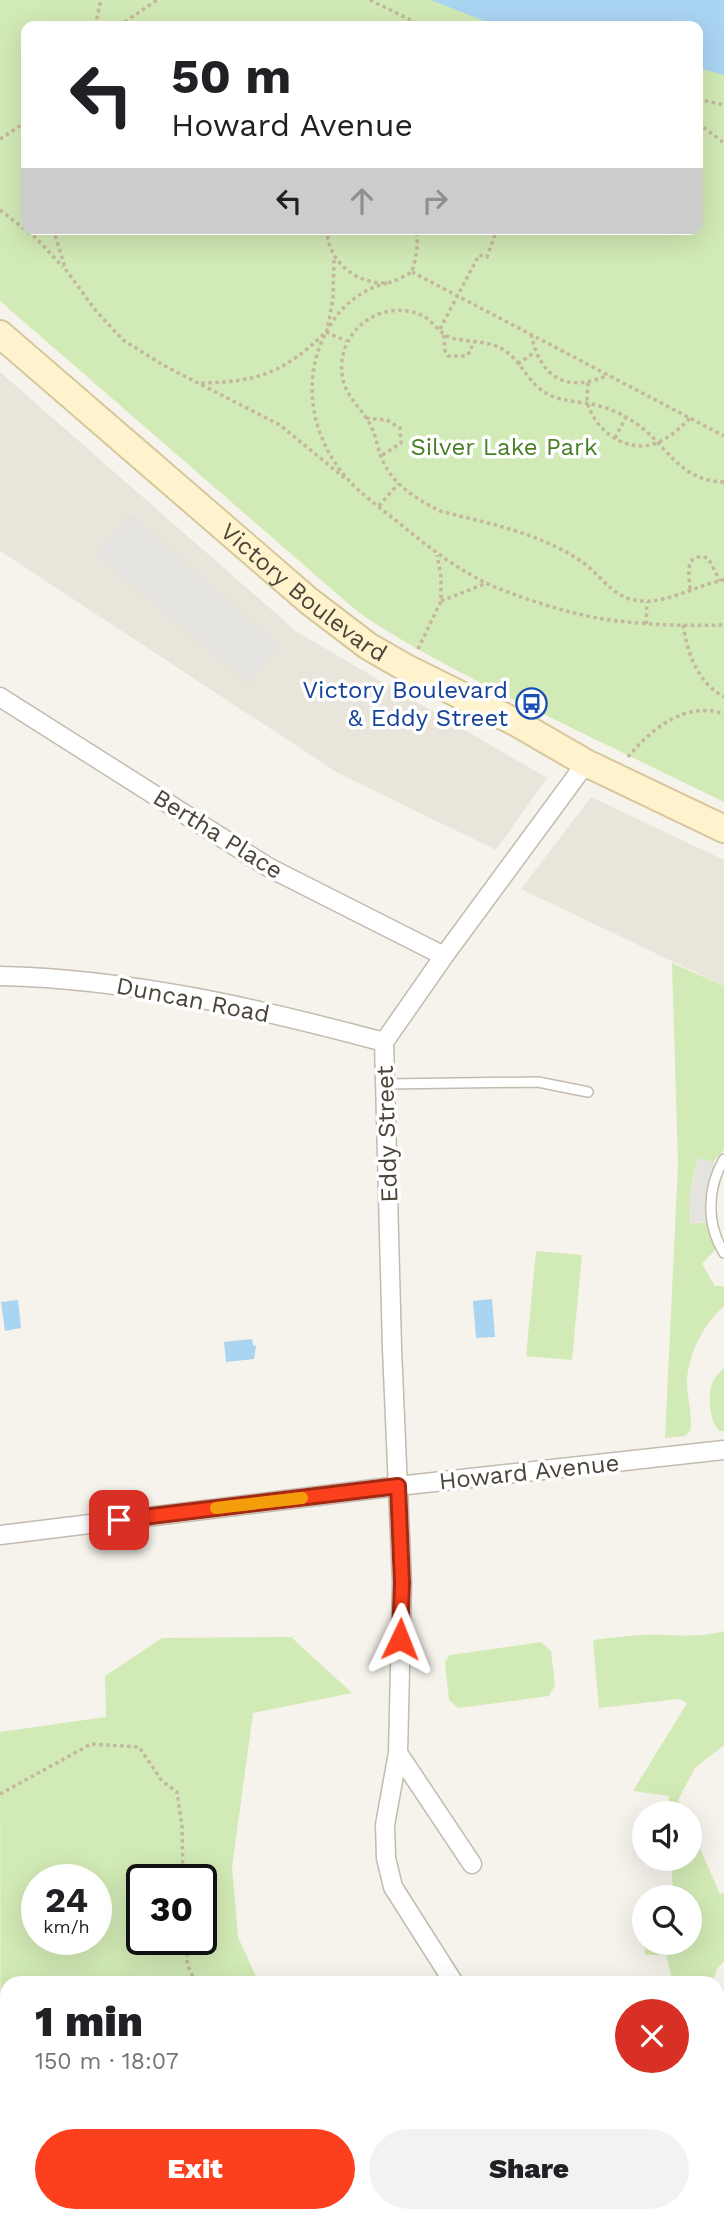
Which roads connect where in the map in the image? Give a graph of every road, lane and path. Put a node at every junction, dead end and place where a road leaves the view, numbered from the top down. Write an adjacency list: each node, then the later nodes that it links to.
1 (101, 0): 4 (path)
2 (157, 0): 5 (path)
3 (370, 0): 6 (path)
4 (96, 21)
5 (126, 21)
6 (408, 21)
7 (703, 100): 8 (path)
8 (724, 105)
9 (21, 125): 11 (path)
10 (703, 127): 12 (path)
11 (0, 139)
12 (724, 143)
13 (0, 210): 14 (path)
14 (21, 226)
15 (32, 235): 21 (path)
16 (55, 235): 21 (path)
17 (328, 235): 20 (path)
18 (417, 235): 22 (path)
19 (495, 235): 24 (path)
20 (334, 259): 23 (path); 26 (path)
21 (66, 270): 35 (path)
22 (412, 272): 23 (path); 24 (path)
23 (387, 283): 26 (path)
24 (458, 295): 25 (path); 28 (path)
25 (440, 329): 29 (path); 30 (path)
26 (326, 332): 30 (path); 35 (path); 47 (path)
27 (0, 334): 64 (main road, Victory Boulevard)
28 (531, 334): 32 (path); 34 (path)
29 (444, 335): 31 (path); 31 (path)
30 (347, 341): 39 (path)
31 (472, 342): 33 (path)
32 (536, 352): 33 (path); 36 (path)
33 (518, 364): 37 (path)
34 (609, 375): 36 (path); 40 (path)
35 (198, 383): 47 (path)
36 (587, 383): 37 (path)
37 (588, 403): 38 (path); 42 (path)
38 (626, 416): 42 (path); 43 (path)
39 (366, 418): 44 (path); 44 (path)
40 (690, 418): 41 (path); 43 (path)
41 (724, 436)
42 (615, 438): 43 (path)
43 (658, 443): 45 (path)
44 (381, 456): 46 (path)
45 (724, 482)
46 (398, 484): 48 (path); 54 (path)
47 (354, 485): 48 (path)
48 (379, 506): 49 (path)
49 (437, 555): 51 (path); 53 (path)
50 (722, 581): 52 (path); 52 (path)
51 (487, 583): 53 (path); 55 (path)
52 (690, 589): 54 (path)
53 (441, 601): 58 (path)
54 (647, 601): 55 (path)
55 (646, 624): 56 (path)
56 (683, 625): 57 (path); 60 (path)
57 (724, 625)
58 (416, 652)
59 (0, 697): 66 (street, Bertha Place)
60 (724, 697)
61 (724, 704): 62 (path)
62 (722, 713): 63 (path)
63 (627, 759)
64 (586, 763): 65 (main road, Victory Boulevard); 66 (street, Eddy Street)
65 (724, 829)
66 (444, 956): 68 (street, Eddy Street)
67 (0, 976): 68 (street, Duncan Road)
68 (384, 1042): 69 (street, Eddy Street)
69 (386, 1084): 70 (lane); 74 (street, Eddy Street)
70 (588, 1091)
71 (724, 1159): 72 (lane)
72 (724, 1253)
73 (724, 1450): 74 (street, Howard Avenue)
74 (398, 1486): 75 (street, Howard Avenue); 76 (street, Eddy Street)
75 (0, 1535)
76 (398, 1753): 79 (street); 82 (street, Eddy Street)
77 (0, 1794): 78 (path)
78 (183, 1864)
79 (472, 1864)
80 (187, 1955): 81 (path)
81 (193, 1976)
82 (450, 1976)

